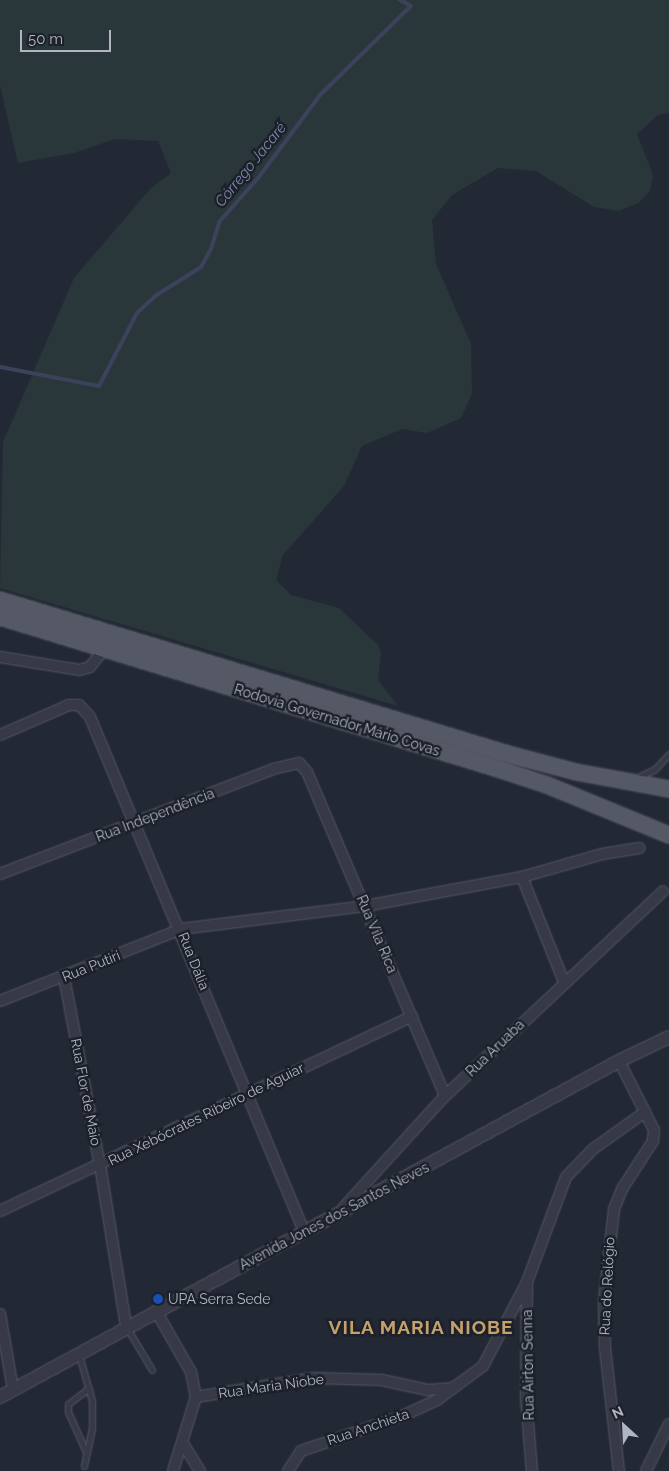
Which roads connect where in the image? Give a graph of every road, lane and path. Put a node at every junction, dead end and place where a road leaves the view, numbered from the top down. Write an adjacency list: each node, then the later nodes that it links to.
1 (0, 600): 8 (main road, Rodovia Governador Mário Covas)
2 (0, 617): 3 (main road, Rodovia Governador Mário Covas)
3 (104, 648): 4 (street); 11 (main road, Rodovia Governador Mário Covas)
4 (0, 657)
5 (0, 735): 10 (street, Rua Dália)
6 (669, 754): 8 (lane)
7 (307, 772): 10 (street, Rua Independência); 16 (street, Rua Vila Rica)
8 (622, 781): 9 (main road, Rodovia Governador Mário Covas)
9 (669, 789)
10 (134, 824): 13 (street, Rua Independência); 17 (street, Rua Dália)
11 (669, 835)
12 (640, 848): 14 (street, Rua Putiri)
13 (0, 874)
14 (522, 877): 16 (street, Rua Putiri); 19 (street)
15 (663, 891): 19 (street, Rua Aruaba)
16 (365, 906): 17 (street, Rua Putiri); 21 (street, Rua Vila Rica)
17 (181, 930): 18 (street, Rua Putiri); 24 (street, Rua Dália)
18 (64, 977): 20 (street, Rua Putiri); 27 (street, Rua Flor de Maio)
19 (564, 982): 25 (street, Rua Aruaba)
20 (0, 1001)
21 (412, 1016): 24 (street, Rua Xebócrates Ribeiro de Aguiar); 25 (street, Rua Vila Rica)
22 (669, 1037): 23 (street, Avenida Jones dos Santos Neves)
23 (619, 1061): 26 (street, Rua do Relógio); 29 (street, Avenida Jones dos Santos Neves)
24 (248, 1092): 27 (street, Rua Xebócrates Ribeiro de Aguiar); 30 (street, Rua Dália)
25 (445, 1096): 29 (street, Rua Aruaba)
26 (645, 1112): 31 (street, Rua Airton Senna); 50 (street, Rua do Relógio)
27 (100, 1165): 28 (street, Rua Xebócrates Ribeiro de Aguiar); 34 (street, Rua Flor de Maio)
28 (0, 1211)
29 (337, 1214): 30 (street, Avenida Jones dos Santos Neves)
30 (304, 1231): 32 (street, Avenida Jones dos Santos Neves)
31 (528, 1282): 38 (street); 49 (street, Rua Airton Senna)
32 (156, 1311): 34 (street, Avenida Jones dos Santos Neves); 40 (street)
33 (0, 1314): 39 (street)
34 (126, 1326): 35 (street, Avenida Jones dos Santos Neves); 36 (lane)
35 (78, 1353): 37 (lane); 39 (street, Avenida Jones dos Santos Neves)
36 (152, 1370)
37 (88, 1388): 44 (lane); 44 (lane)
38 (453, 1388): 40 (street, Rua Maria Niobe); 48 (street, Rua Anchieta)
39 (13, 1389): 41 (street, Avenida Jones dos Santos Neves)
40 (196, 1396): 43 (street)
41 (0, 1397)
42 (669, 1424): 51 (street)
43 (182, 1442): 46 (street); 47 (street)
44 (87, 1452): 45 (lane)
45 (84, 1466)
46 (174, 1471)
47 (200, 1471)
48 (288, 1471)
49 (532, 1471)
50 (619, 1471)
51 (646, 1471)

